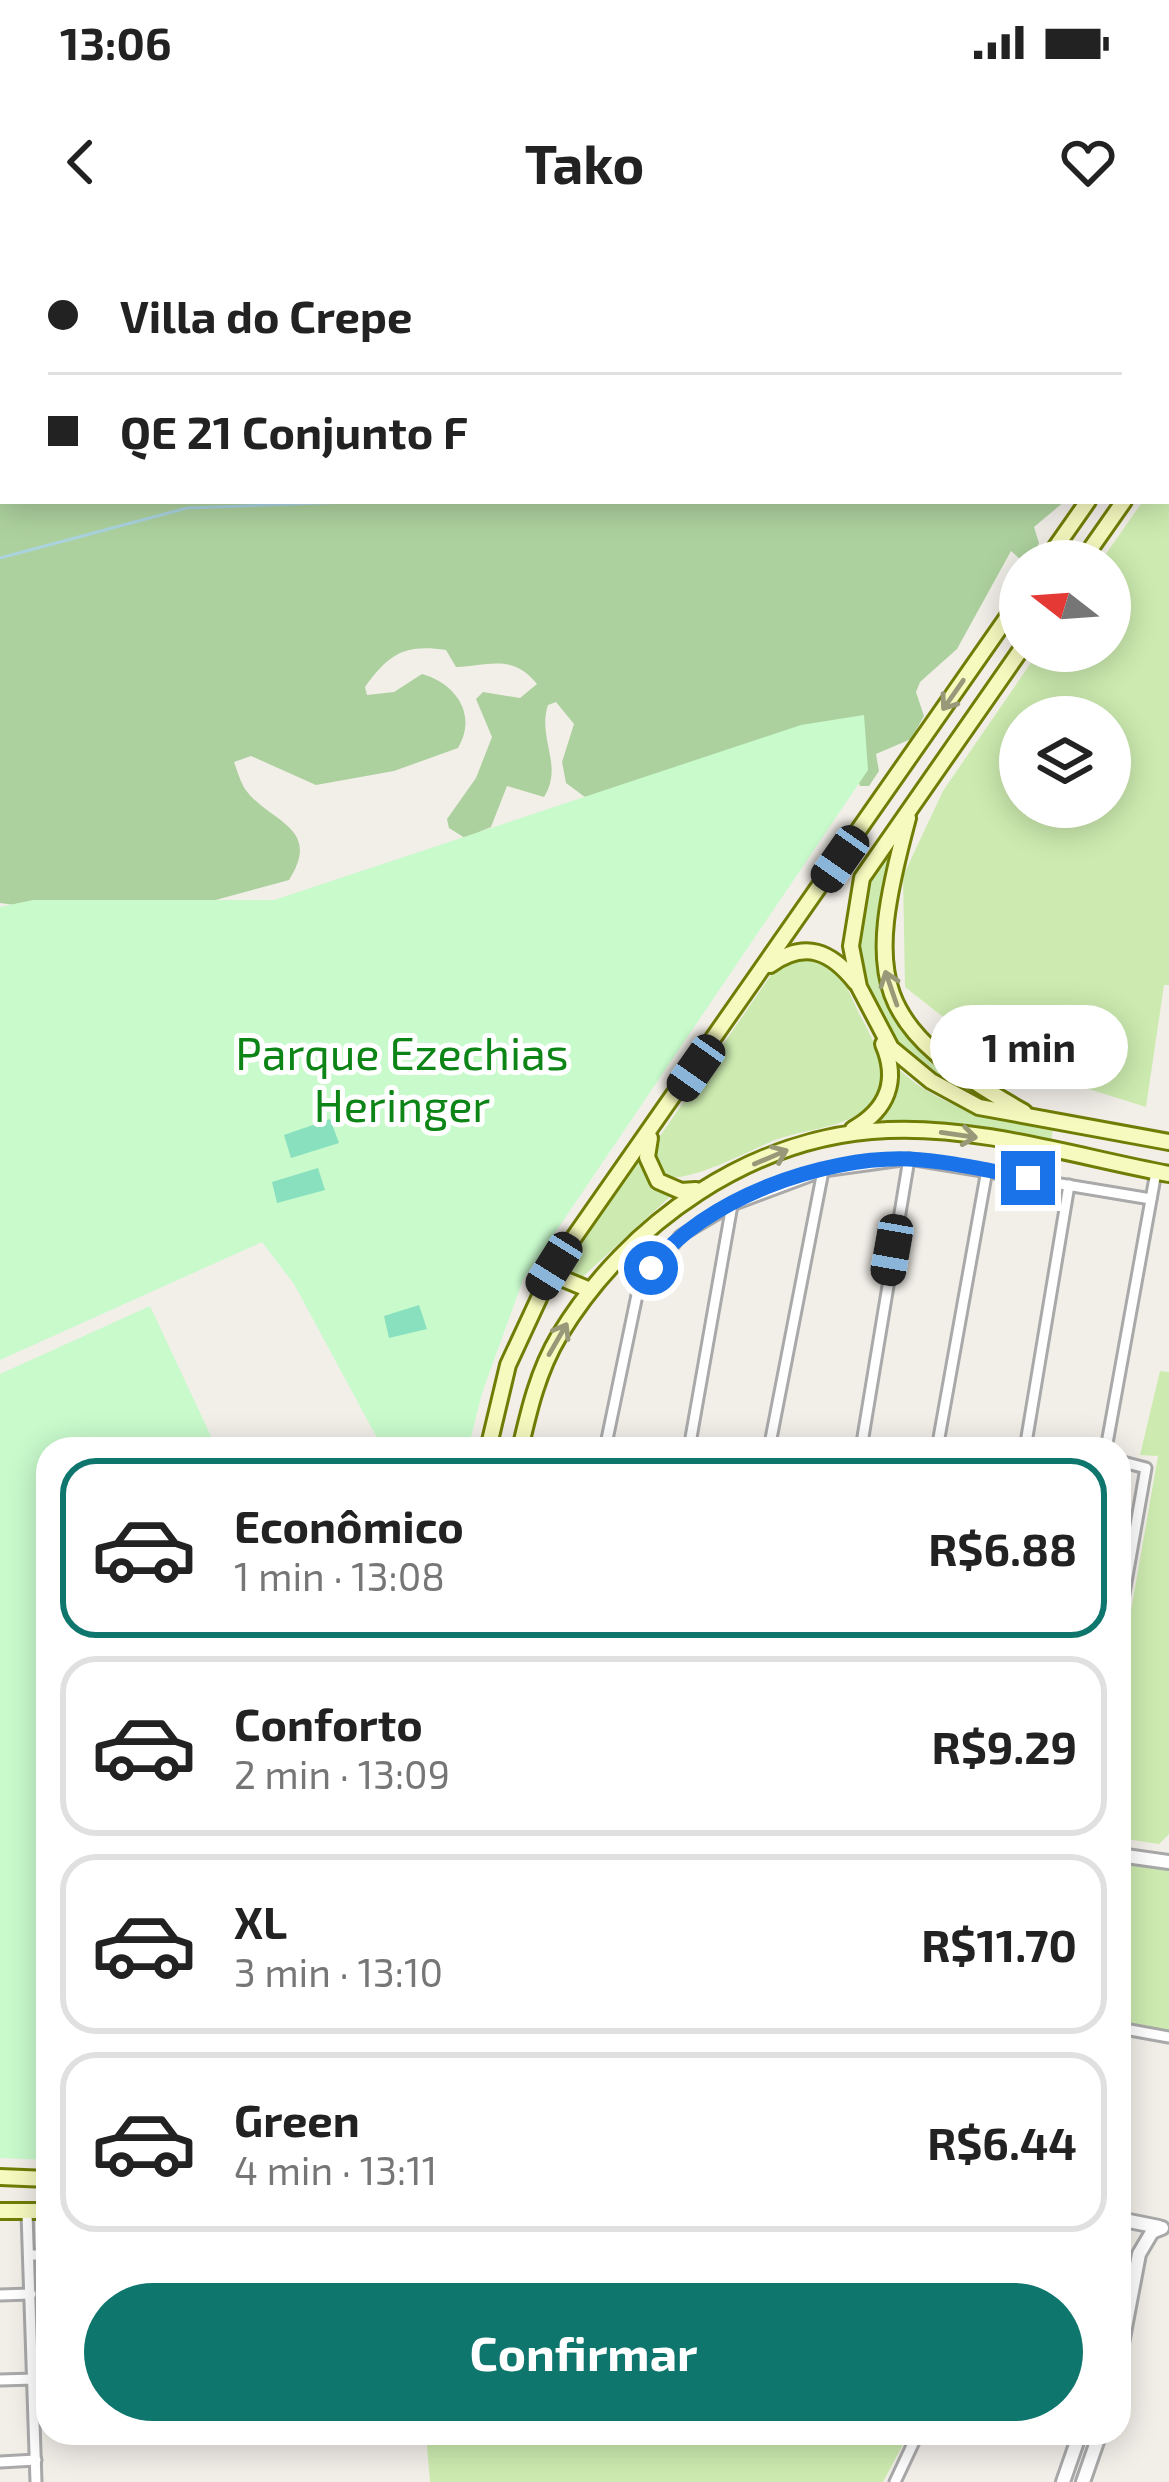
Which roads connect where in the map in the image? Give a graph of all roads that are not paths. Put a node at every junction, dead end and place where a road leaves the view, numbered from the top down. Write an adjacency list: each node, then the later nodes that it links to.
1 (1086, 504): 3 (main road)
2 (1122, 504): 4 (main road)
3 (1061, 540)
4 (1097, 540)
5 (999, 629): 8 (main road, one-way to 8)
6 (1005, 672): 7 (main road)
7 (911, 808): 9 (main road); 11 (main road, one-way to 7)
8 (763, 970): 9 (main road); 13 (main road)
9 (859, 987): 10 (main road)
10 (877, 1029): 11 (main road); 14 (main road)
11 (1036, 1119): 12 (main road)
12 (1080, 1126): 15 (main road); 16 (main road)
13 (651, 1133): 22 (main road); 27 (main road)
14 (843, 1134): 16 (main road, one-way to 16); 22 (main road, one-way to 14)
15 (1169, 1142)
16 (1063, 1155): 20 (main road)
17 (909, 1159): 18 (street); 19 (street); 34 (street)
18 (987, 1170): 21 (street); 35 (street)
19 (823, 1172): 24 (street); 33 (street)
20 (1162, 1173): 23 (street)
21 (1070, 1185): 23 (street); 36 (street)
22 (703, 1189): 25 (main road)
23 (1151, 1199): 37 (street)
24 (732, 1205): 26 (street); 32 (street)
25 (657, 1220): 26 (street); 28 (main road)
26 (680, 1236): 31 (street)
27 (554, 1266): 28 (main road); 29 (main road)
28 (590, 1290): 30 (main road, one-way to 28)
29 (491, 1437)
30 (523, 1437)
31 (607, 1437)
32 (691, 1437)
33 (771, 1437)
34 (863, 1437)
35 (939, 1437)
36 (1027, 1437)
37 (1108, 1437)
38 (1131, 1464): 39 (street)
39 (1132, 1543): 40 (street)
40 (1131, 1549)
41 (1131, 1857): 42 (street)
42 (1169, 1862)
43 (1131, 2031): 44 (street)
44 (1169, 2037)
45 (0, 2177): 46 (main road)
46 (36, 2178)
47 (0, 2211): 48 (main road)
48 (27, 2212): 49 (main road); 52 (street)
49 (36, 2212)
50 (1131, 2222): 51 (street)
51 (1166, 2229): 56 (street)
52 (29, 2255): 53 (street); 54 (street)
53 (36, 2255)
54 (31, 2294): 55 (street); 57 (street)
55 (0, 2295)
56 (1131, 2296)
57 (34, 2339): 58 (street)
58 (35, 2379): 59 (street); 60 (street)
59 (0, 2380)
60 (35, 2418): 64 (street)
61 (912, 2445): 68 (street)
62 (1076, 2445): 66 (street)
63 (1096, 2445): 69 (street)
64 (35, 2460): 65 (street); 67 (street)
65 (0, 2462)
66 (1066, 2481)
67 (36, 2482)
68 (895, 2482)
69 (1084, 2482)

